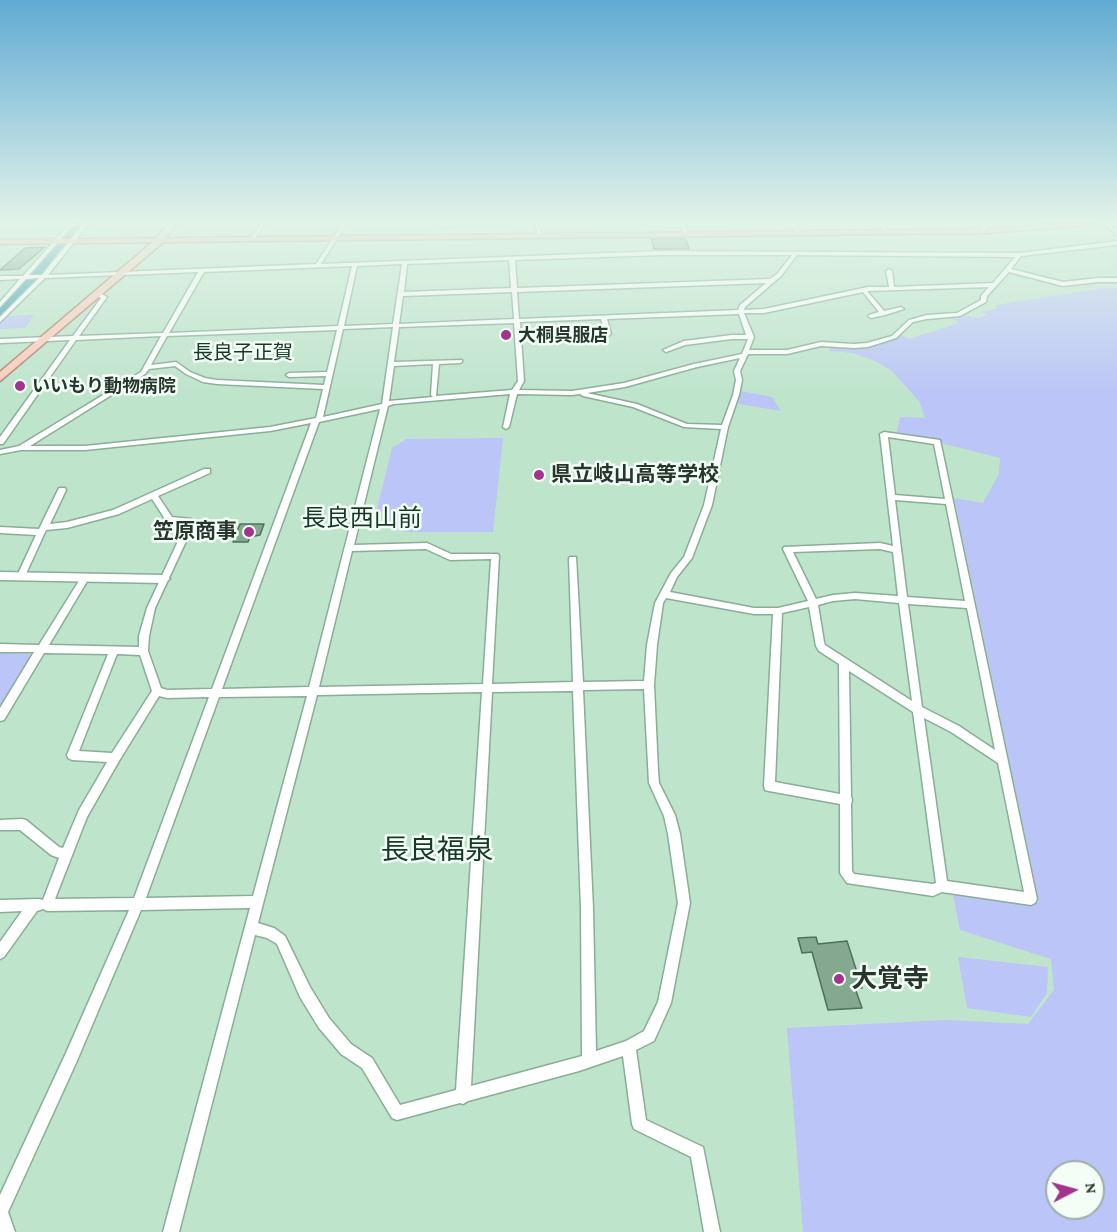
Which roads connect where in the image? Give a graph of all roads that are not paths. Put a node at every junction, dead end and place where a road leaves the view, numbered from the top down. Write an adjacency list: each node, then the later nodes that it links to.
1 (24, 280): 20 (street)
2 (39, 280): 26 (street)
3 (109, 280): 35 (main road)
4 (111, 280): 18 (main road)
5 (196, 280): 31 (street)
6 (352, 280): 29 (street)
7 (402, 280): 19 (street)
8 (513, 280): 16 (street)
9 (891, 280): 15 (street)
10 (998, 280): 14 (street)
11 (1049, 280): 12 (street)
12 (1109, 280)
13 (772, 281): 16 (street); 22 (street)
14 (994, 285): 15 (street); 38 (street)
15 (892, 288): 17 (street)
16 (514, 290): 19 (street); 27 (street)
17 (864, 290): 22 (street); 23 (street)
18 (98, 294): 33 (street); 34 (main road)
19 (400, 294): 28 (street)
20 (0, 304)
21 (901, 309): 23 (street)
22 (741, 312): 25 (street); 32 (street)
23 (883, 314): 24 (street)
24 (871, 316)
25 (604, 318): 27 (street); 30 (street)
26 (0, 320)
27 (518, 321): 28 (street); 48 (street)
28 (396, 326): 29 (street); 41 (street)
29 (342, 328): 31 (street); 44 (street)
30 (608, 334)
31 (166, 335): 33 (street); 42 (street)
32 (751, 337): 37 (street); 38 (street)
33 (75, 338): 34 (street); 55 (street)
34 (46, 339): 35 (street); 46 (main road)
35 (33, 340): 36 (street); 43 (main road)
36 (0, 341)
37 (666, 350)
38 (745, 354): 49 (street); 54 (street)
39 (460, 361): 40 (street)
40 (436, 362): 41 (street); 50 (street)
41 (390, 364): 51 (street)
42 (148, 367): 47 (street); 56 (street)
43 (0, 368)
44 (329, 374): 45 (street); 47 (street)
45 (289, 375)
46 (0, 378)
47 (327, 387): 52 (street)
48 (514, 392): 49 (street); 51 (street); 53 (street)
49 (572, 393): 54 (street)
50 (434, 395)
51 (385, 404): 52 (street); 65 (street)
52 (317, 420): 56 (street); 87 (street)
53 (506, 427)
54 (725, 427): 72 (street)
55 (0, 442)
56 (21, 448): 57 (street)
57 (0, 452)
58 (207, 471): 60 (street)
59 (62, 490): 64 (street)
60 (154, 495): 64 (street); 71 (street)
61 (891, 497): 62 (street); 62 (street); 66 (street)
62 (949, 502): 75 (street)
63 (0, 530): 64 (street)
64 (42, 530): 69 (street)
65 (348, 548): 84 (street); 86 (street)
66 (898, 550): 73 (street); 74 (street)
67 (573, 559): 83 (street)
68 (0, 576): 69 (street)
69 (21, 576): 70 (street)
70 (85, 578): 71 (street); 78 (street)
71 (164, 579): 80 (street)
72 (665, 594): 76 (street); 82 (street)
73 (903, 601): 74 (street); 75 (street); 88 (street)
74 (813, 602): 76 (street); 81 (street)
75 (969, 605): 91 (street)
76 (778, 611): 92 (street)
77 (0, 648): 78 (street)
78 (42, 649): 79 (street); 89 (street)
79 (114, 651): 80 (street); 90 (street)
80 (143, 651): 85 (street)
81 (844, 662): 88 (street); 92 (street)
82 (649, 685): 83 (street); 102 (street)
83 (578, 686): 84 (street); 103 (street)
84 (488, 688): 86 (street); 104 (street)
85 (157, 691): 87 (street); 90 (street)
86 (313, 691): 87 (street); 96 (street)
87 (215, 693): 97 (street)
88 (918, 710): 91 (street); 95 (street)
89 (0, 717)
90 (115, 758): 94 (street)
91 (1002, 760): 95 (street)
92 (847, 800): 95 (street)
93 (0, 825): 94 (street)
94 (66, 855): 98 (street)
95 (942, 886)
96 (258, 902): 97 (street); 100 (street)
97 (138, 903): 98 (street); 105 (street)
98 (41, 905): 99 (street); 101 (street)
99 (0, 906)
100 (251, 928): 104 (street); 107 (street)
101 (0, 953)
102 (629, 1047): 103 (street); 108 (street)
103 (590, 1060): 104 (street)
104 (463, 1097)
105 (0, 1212): 106 (street)
106 (7, 1232)
107 (171, 1232)
108 (712, 1232)

